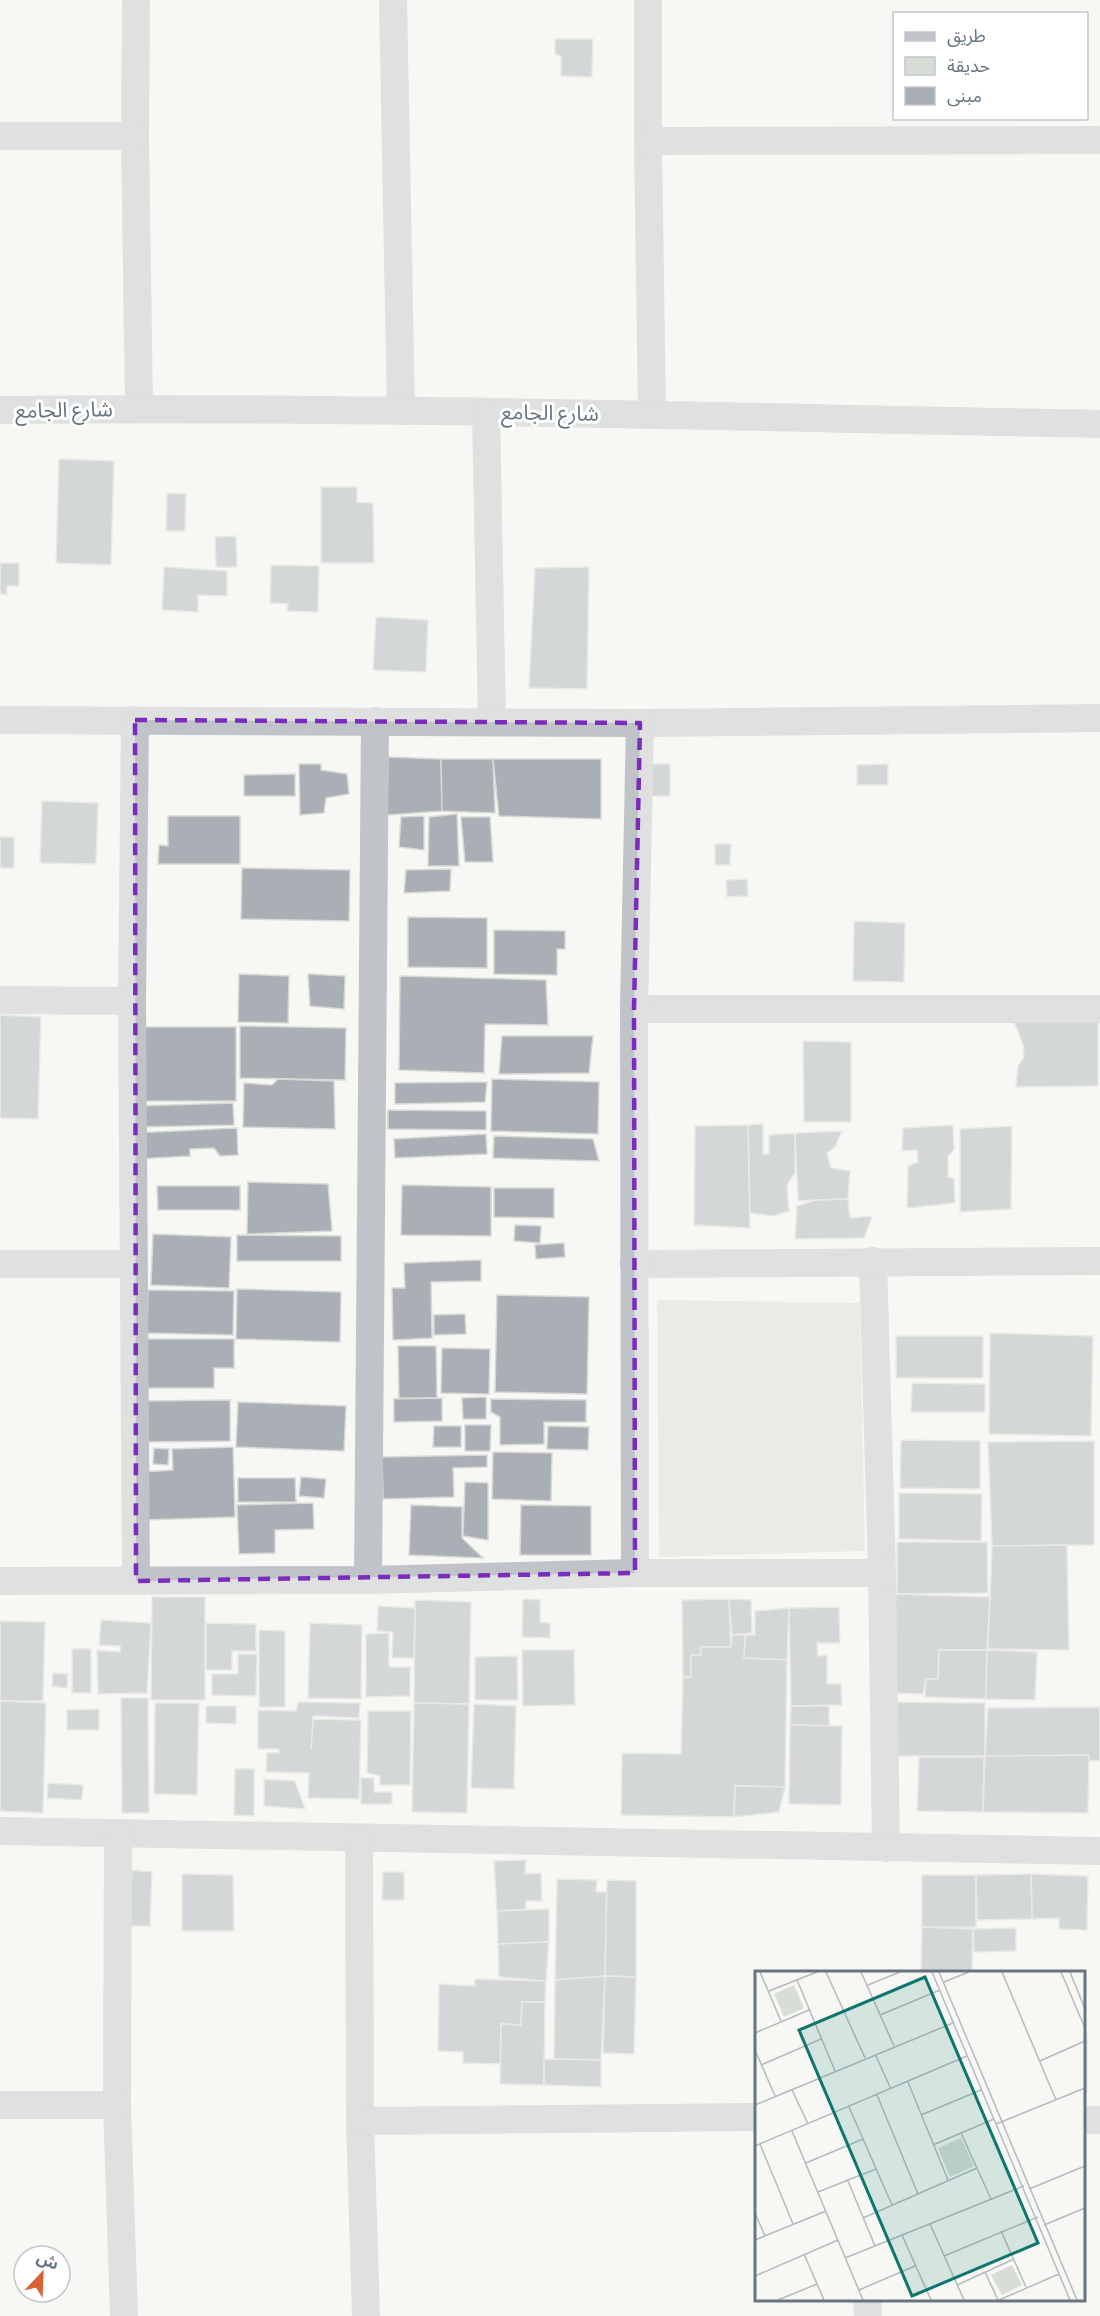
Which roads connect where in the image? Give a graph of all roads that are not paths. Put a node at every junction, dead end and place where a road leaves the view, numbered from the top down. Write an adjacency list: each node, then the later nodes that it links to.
1 (136, 0): 5 (street)
2 (393, 0): 10 (street)
3 (648, 0): 7 (street)
4 (0, 136): 5 (street)
5 (135, 136): 8 (street)
6 (1100, 140): 7 (street)
7 (648, 141): 12 (street)
8 (139, 409): 9 (street, شارع الجامع); 10 (street, شارع الجامع)
9 (0, 410)
10 (401, 411): 11 (street, شارع الجامع)
11 (486, 412): 12 (street, شارع الجامع); 18 (street)
12 (652, 415): 13 (street, شارع الجامع)
13 (1100, 424)
14 (1100, 718): 19 (street)
15 (0, 720): 16 (street)
16 (135, 720): 17 (street); 21 (street)
17 (375, 721): 18 (street); 31 (street)
18 (492, 722): 19 (street)
19 (640, 723): 22 (street)
20 (0, 1000): 21 (street)
21 (132, 1001): 27 (street)
22 (634, 1009): 23 (street); 28 (street)
23 (1100, 1010)
24 (873, 1261): 25 (street); 28 (street); 30 (street)
25 (1100, 1261)
26 (0, 1264): 27 (street)
27 (133, 1264): 33 (street)
28 (634, 1264): 29 (street)
29 (635, 1573): 30 (street); 31 (street)
30 (882, 1573): 37 (street)
31 (368, 1580): 33 (street)
32 (0, 1581): 33 (street)
33 (136, 1581)
34 (0, 1831): 35 (street)
35 (118, 1835): 36 (street); 40 (street)
36 (359, 1839): 37 (street); 42 (street)
37 (886, 1848): 38 (street)
38 (1100, 1851)
39 (0, 2105): 40 (street)
40 (117, 2105): 44 (street)
41 (755, 2117): 42 (street)
42 (360, 2121): 45 (street)
43 (867, 2301): 46 (street)
44 (124, 2316)
45 (366, 2316)
46 (868, 2316)

